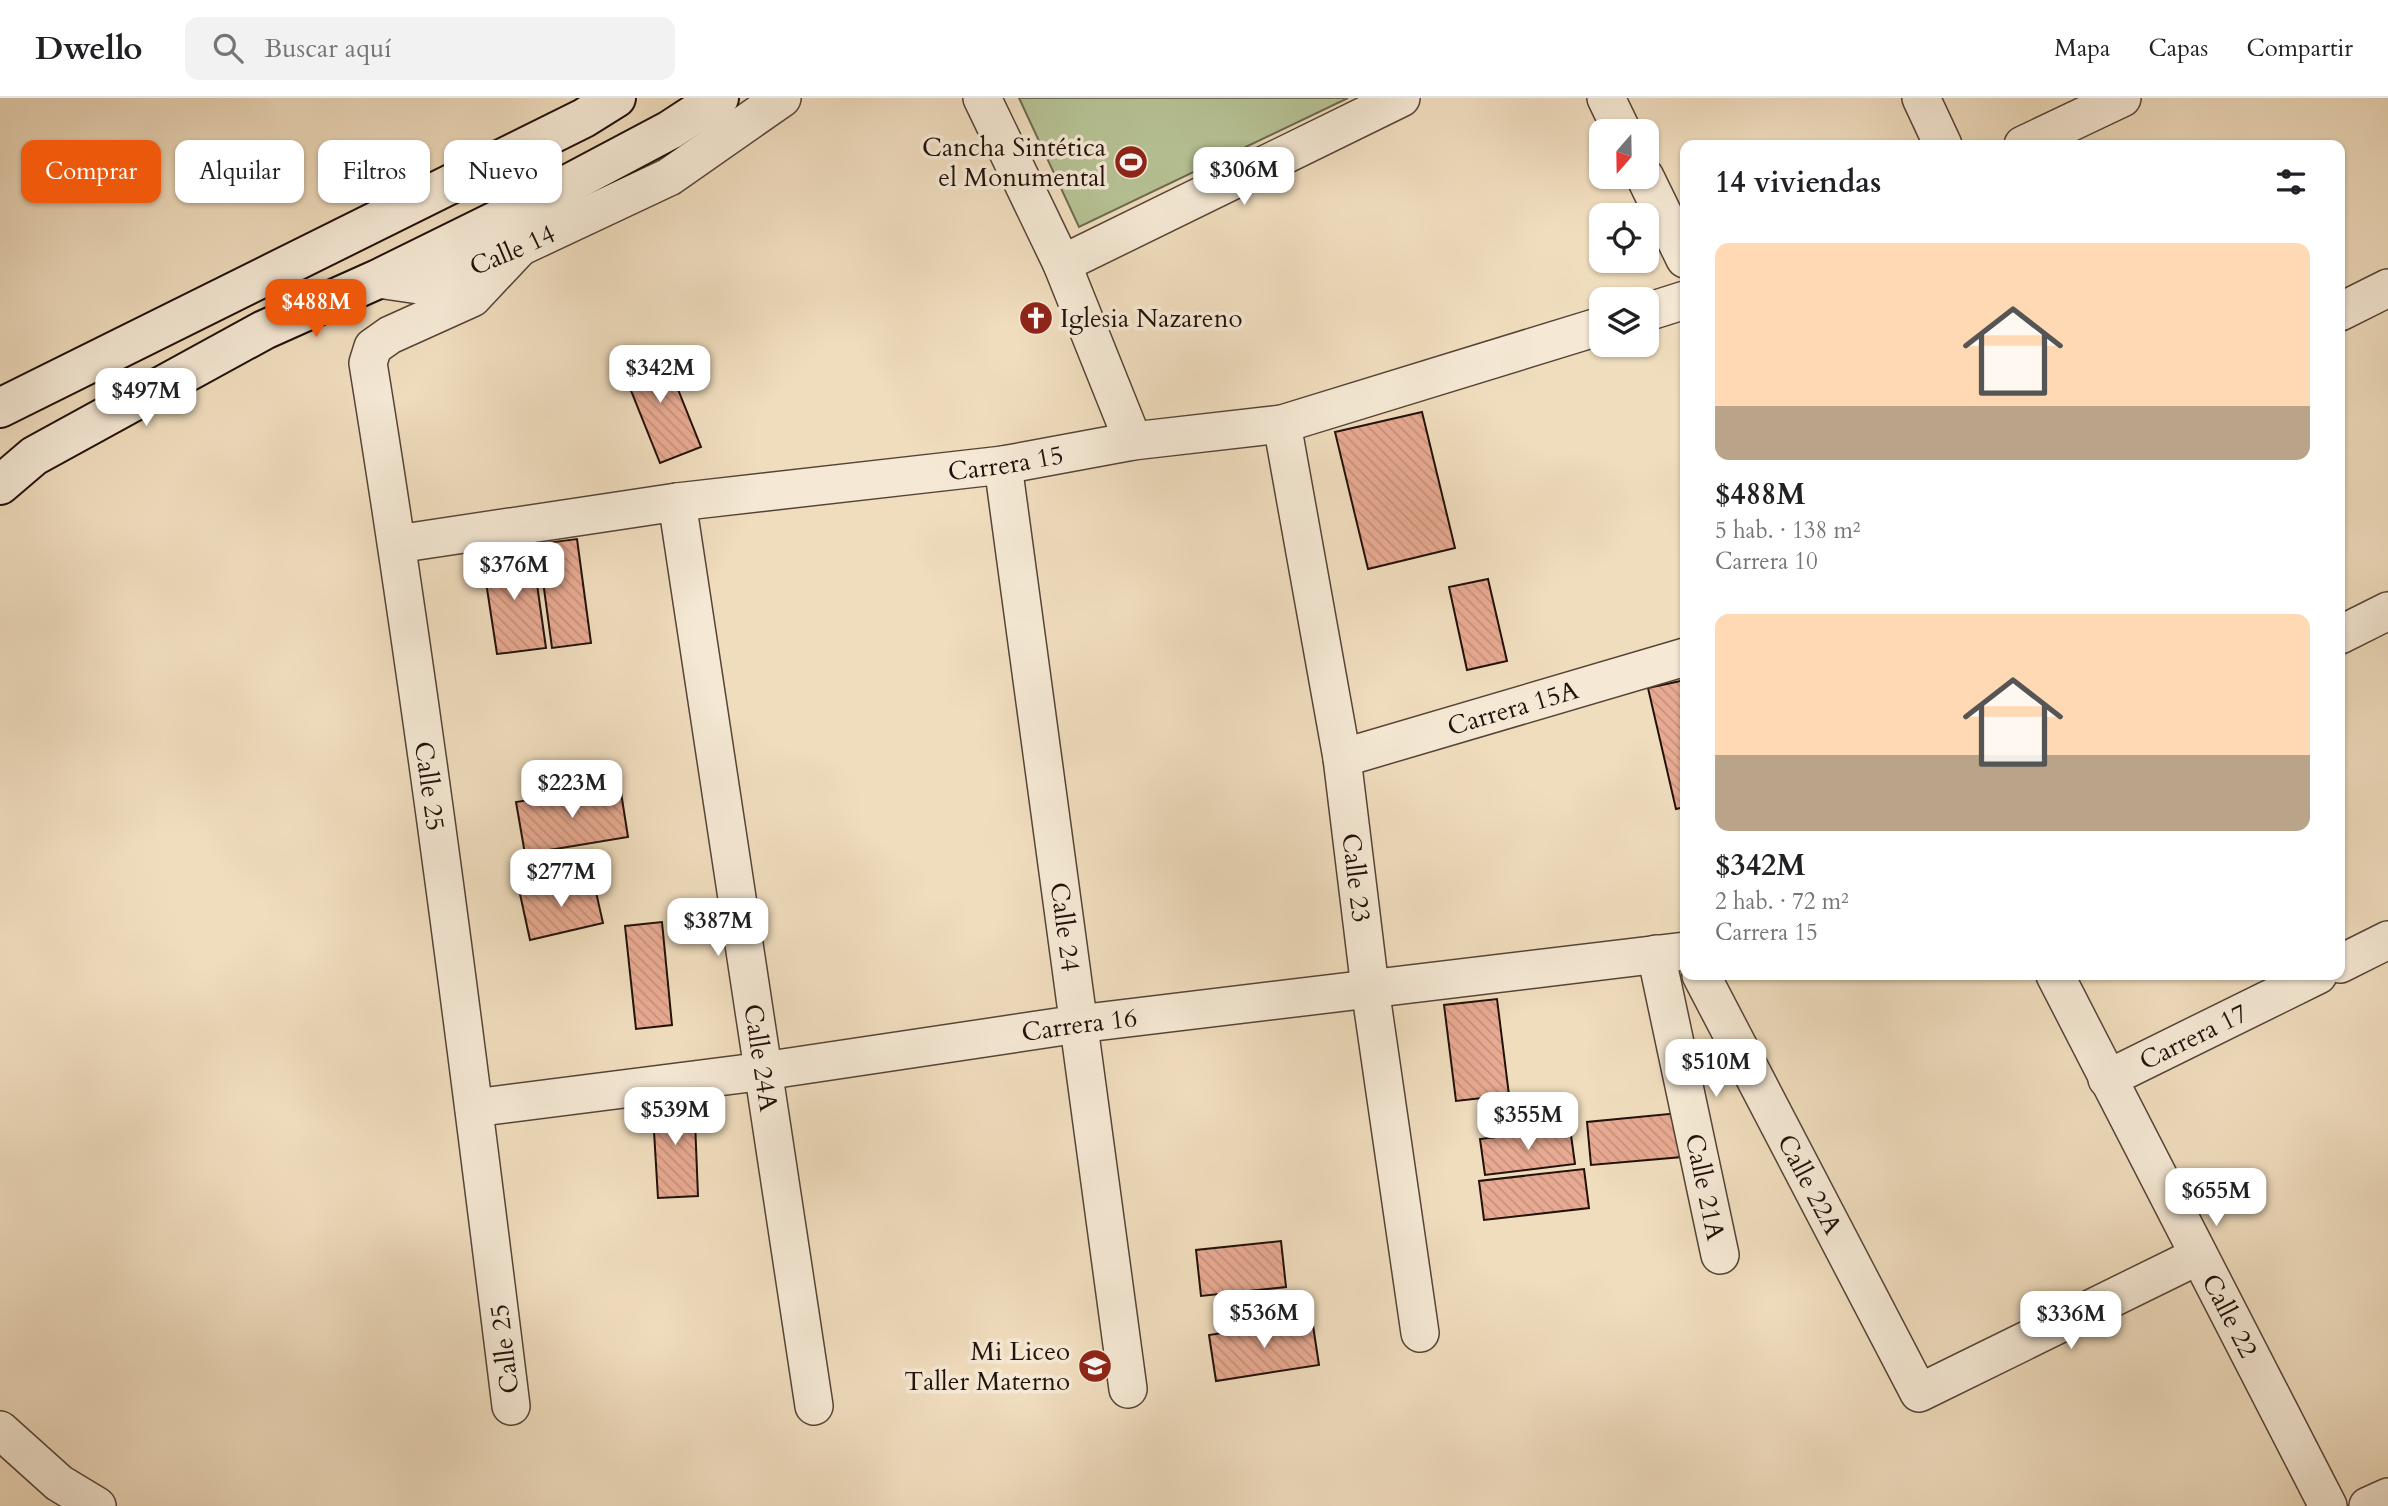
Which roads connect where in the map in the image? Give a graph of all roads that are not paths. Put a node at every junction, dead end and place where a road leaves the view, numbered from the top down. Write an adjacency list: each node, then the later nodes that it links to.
1 (616, 98): 22 (main road)
2 (719, 98): 16 (main road)
3 (782, 98): 13 (street, Calle 14)
4 (982, 98): 15 (street)
5 (1401, 98): 15 (street)
6 (1606, 98): 9 (street)
7 (1921, 98): 10 (street)
8 (2122, 98): 11 (street)
9 (1616, 119)
10 (1941, 140)
11 (2034, 140)
12 (1651, 189): 14 (street)
13 (520, 247): 16 (street, Calle 14); 28 (street, Calle 25)
14 (1680, 249)
15 (1062, 264): 24 (street)
16 (361, 286): 26 (main road)
17 (2388, 288): 20 (street)
18 (1680, 302): 19 (street)
19 (1659, 308)
20 (2345, 310)
21 (1589, 330): 23 (street, Carrera 15)
22 (0, 408)
23 (1282, 424): 24 (street, Carrera 15); 32 (street, Calle 23)
24 (1133, 441): 25 (street, Carrera 15)
25 (1003, 465): 27 (street, Carrera 15); 40 (street, Calle 24)
26 (0, 485)
27 (677, 502): 28 (street, Carrera 15); 41 (street, Calle 24A)
28 (397, 544): 43 (street, Calle 25)
29 (2388, 611): 30 (street)
30 (2345, 632)
31 (1680, 658): 32 (street, Carrera 15A)
32 (1342, 758): 39 (street, Calle 23)
33 (2388, 940): 35 (street)
34 (1670, 953): 39 (street, Carrera 16); 44 (street, Calle 21A)
35 (2345, 962)
36 (1704, 980): 45 (street, Calle 22A)
37 (2058, 980): 42 (street, Calle 22)
38 (2308, 980): 42 (street, Carrera 17)
39 (1370, 988): 40 (street, Carrera 16); 46 (street, Calle 23)
40 (1078, 1024): 41 (street, Carrera 16); 47 (street, Calle 24)
41 (764, 1071): 43 (street, Carrera 16); 49 (street, Calle 24A)
42 (2107, 1079): 45 (street, Calle 22)
43 (474, 1108): 48 (street, Calle 25)
44 (1720, 1255)
45 (2198, 1256): 53 (street, Calle 22)
46 (1420, 1333)
47 (1128, 1389)
48 (511, 1406)
49 (814, 1406)
50 (0, 1430): 52 (street)
51 (2388, 1497): 54 (street)
52 (96, 1506)
53 (2328, 1506)
54 (2368, 1506)

